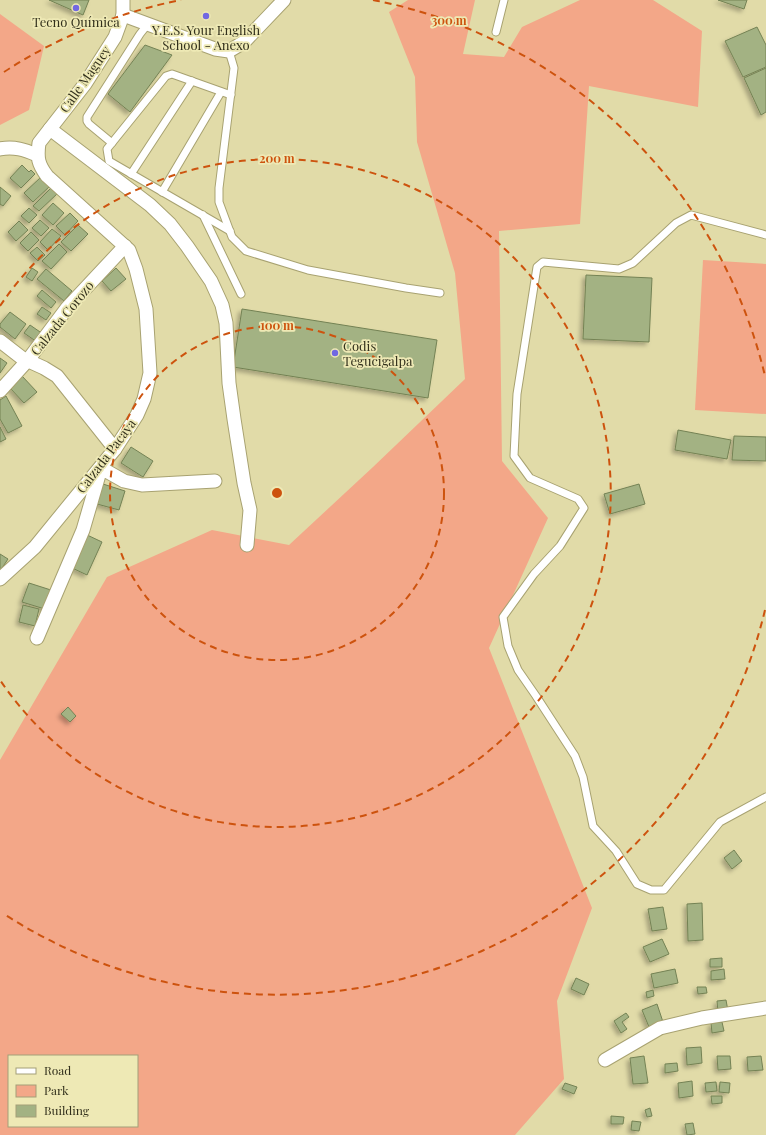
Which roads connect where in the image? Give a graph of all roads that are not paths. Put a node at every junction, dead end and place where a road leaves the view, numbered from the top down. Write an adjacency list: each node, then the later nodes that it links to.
1 (123, 0): 4 (street, Calle Maguey)
2 (284, 0): 7 (street)
3 (504, 0): 6 (lane)
4 (123, 15): 5 (street); 11 (street, Calle Maguey)
5 (148, 24): 7 (street); 12 (lane)
6 (496, 32)
7 (228, 51): 10 (lane)
8 (192, 81): 9 (lane); 12 (lane); 15 (lane)
9 (221, 92): 10 (lane); 16 (lane)
10 (230, 95): 18 (lane)
11 (50, 129): 14 (street, Calle Maguey); 29 (street)
12 (112, 143): 15 (lane)
13 (0, 149): 14 (street)
14 (38, 155): 20 (street, Calzada Pacaya)
15 (131, 174): 16 (lane)
16 (162, 192): 17 (lane)
17 (203, 216): 18 (lane); 22 (lane)
18 (230, 231): 21 (lane)
19 (766, 235): 32 (lane)
20 (125, 246): 24 (street, Calzada Corozo); 26 (street, Calzada Pacaya)
21 (440, 292)
22 (240, 294)
23 (0, 341): 24 (street)
24 (28, 360): 25 (street, Calzada Corozo); 26 (street)
25 (0, 391)
26 (115, 449): 27 (street, Calzada Pacaya)
27 (101, 468): 28 (street); 30 (street, Calzada Pacaya); 31 (street)
28 (215, 481)
29 (247, 545)
30 (0, 579)
31 (37, 638)
32 (766, 797)
33 (766, 1008): 34 (street)
34 (605, 1060)

